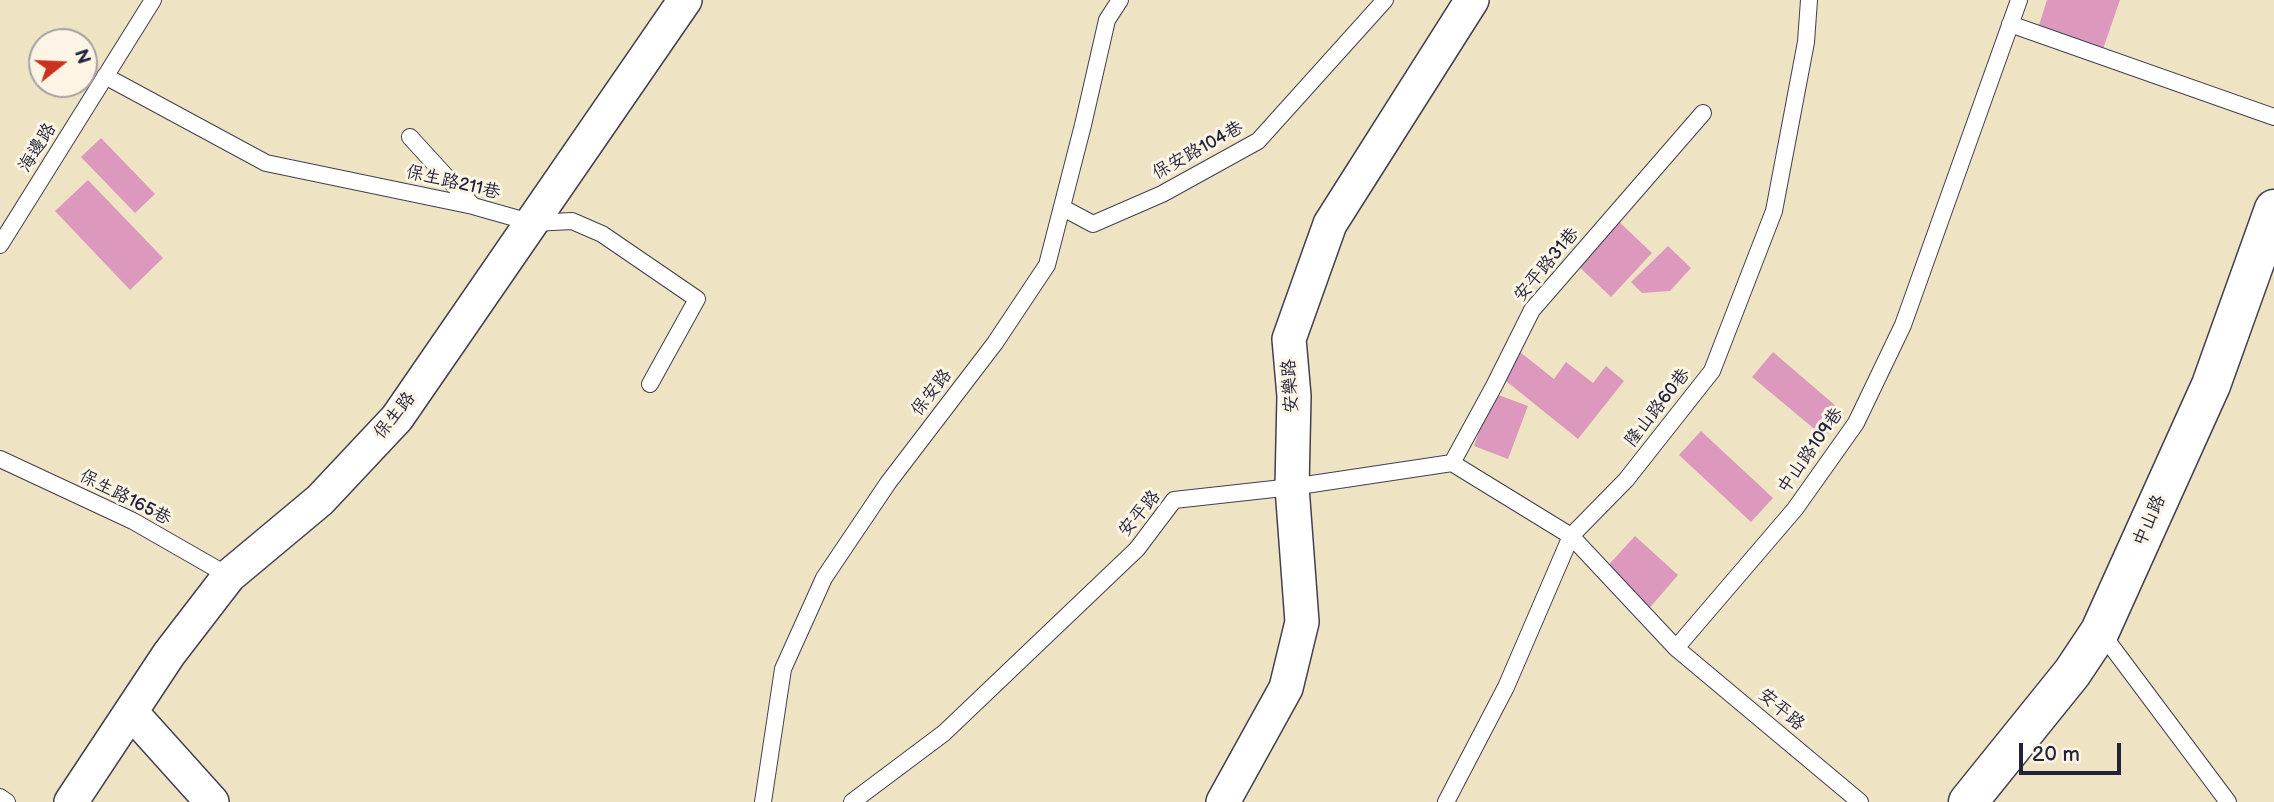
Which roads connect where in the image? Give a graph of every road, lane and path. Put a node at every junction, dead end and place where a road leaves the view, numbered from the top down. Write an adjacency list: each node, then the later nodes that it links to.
1 (153, 0): 9 (lane, 海邊路)
2 (685, 0): 16 (street, 保生路)
3 (1120, 0): 14 (lane, 保安路)
4 (1385, 0): 14 (lane, 保安路104巷)
5 (1472, 0): 21 (street, 安樂路)
6 (1809, 0): 22 (lane, 隆山路60巷)
7 (2019, 0): 8 (lane, 中山路109巷)
8 (2010, 24): 11 (lane); 25 (lane, 中山路109巷)
9 (105, 76): 13 (lane, 保生路211巷); 17 (lane, 海邊路)
10 (1703, 113): 20 (lane, 安平路31巷)
11 (2274, 117)
12 (410, 137): 13 (lane)
13 (472, 206): 16 (lane, 保生路211巷)
14 (1063, 208): 31 (lane, 保安路)
15 (2274, 209): 24 (street, 中山路)
16 (533, 223): 18 (lane, 保生路211巷); 23 (street, 保生路)
17 (0, 246)
18 (650, 384)
19 (0, 458): 23 (lane, 保生路165巷)
20 (1452, 463): 21 (lane, 安平路); 22 (lane)
21 (1292, 487): 32 (lane, 安平路); 33 (street, 安樂路)
22 (1571, 536): 25 (lane); 34 (lane, 隆山路60巷)
23 (229, 576): 26 (street, 保生路)
24 (2100, 631): 36 (street, 中山路); 37 (lane)
25 (1676, 648): 35 (lane, 安平路)
26 (131, 712): 29 (street, 保生路); 30 (street)
27 (0, 797): 28 (lane)
28 (7, 802)
29 (71, 802)
30 (212, 802)
31 (762, 802)
32 (852, 802)
33 (1223, 802)
34 (1446, 802)
35 (1860, 802)
36 (1968, 802)
37 (2228, 802)

